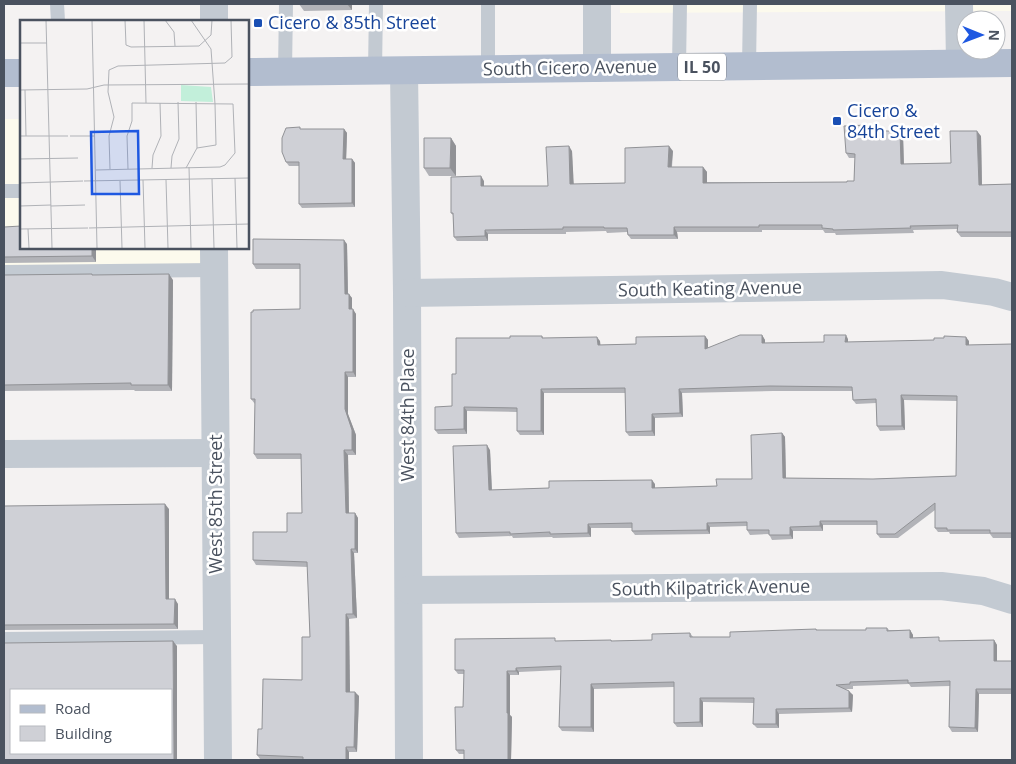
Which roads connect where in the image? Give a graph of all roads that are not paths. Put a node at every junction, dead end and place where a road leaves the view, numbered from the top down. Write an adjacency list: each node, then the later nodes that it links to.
1 (57, 4): 10 (lane)
2 (214, 4): 11 (street)
3 (286, 4): 19 (lane)
4 (376, 4): 20 (lane)
5 (488, 4): 18 (lane)
6 (596, 4): 16 (street)
7 (680, 4): 15 (lane)
8 (750, 4): 14 (lane)
9 (959, 4): 13 (street)
10 (58, 20)
11 (214, 20)
12 (1012, 63): 13 (main road, South Cicero Avenue / IL 50)
13 (960, 64): 14 (main road, South Cicero Avenue / IL 50)
14 (749, 66): 15 (main road, South Cicero Avenue / IL 50)
15 (679, 67): 16 (main road, South Cicero Avenue / IL 50)
16 (597, 68): 18 (main road, South Cicero Avenue / IL 50)
17 (404, 70): 18 (main road, South Cicero Avenue / IL 50); 20 (main road, South Cicero Avenue / IL 50); 28 (street, West 84th Place)
18 (488, 70)
19 (285, 71): 20 (main road, South Cicero Avenue / IL 50); 21 (main road, South Cicero Avenue / IL 50)
20 (375, 71)
21 (249, 72)
22 (4, 73): 23 (main road)
23 (20, 73)
24 (4, 191): 25 (lane)
25 (20, 191)
26 (215, 259): 27 (lane); 30 (street, West 85th Street)
27 (4, 272)
28 (407, 293): 29 (street, South Keating Avenue); 32 (street, West 84th Place)
29 (1012, 297)
30 (216, 453): 31 (street); 34 (street, West 85th Street)
31 (4, 454)
32 (408, 590): 33 (street, South Kilpatrick Avenue); 37 (street, West 84th Place)
33 (1012, 600)
34 (217, 637): 35 (lane); 36 (street, West 85th Street)
35 (4, 639)
36 (218, 760)
37 (409, 760)

